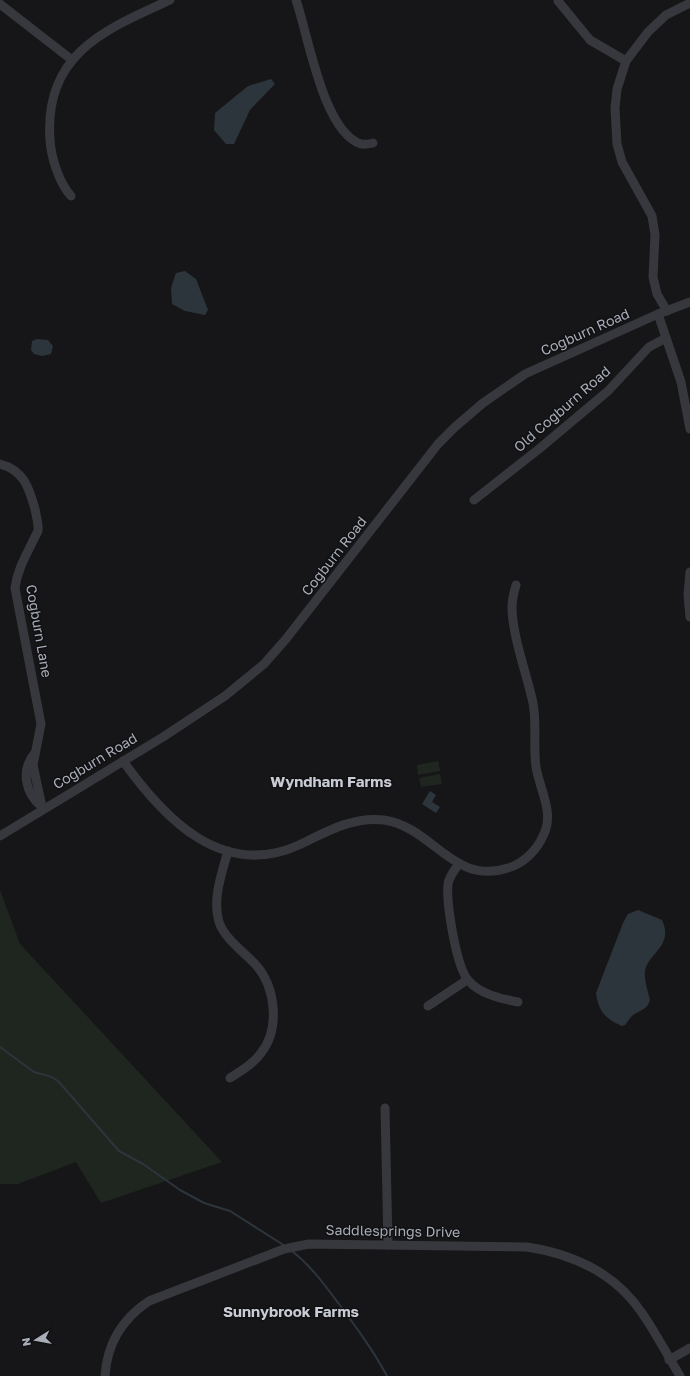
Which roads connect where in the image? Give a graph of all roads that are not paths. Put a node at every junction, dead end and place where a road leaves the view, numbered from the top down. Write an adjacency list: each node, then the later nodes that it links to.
1 (170, 0): 6 (street)
2 (296, 0): 8 (street)
3 (558, 1): 7 (street)
4 (690, 3): 7 (street)
5 (0, 4): 6 (street)
6 (72, 60): 9 (street)
7 (626, 61): 11 (street)
8 (373, 143)
9 (71, 196)
10 (690, 302): 11 (street, Cogburn Road)
11 (667, 311): 12 (street, Cogburn Road)
12 (658, 314): 13 (street); 20 (street, Cogburn Road)
13 (666, 338): 14 (street); 16 (street, Old Cogburn Road)
14 (690, 429)
15 (0, 464): 21 (street, Cogburn Lane)
16 (474, 500)
17 (690, 572): 19 (street)
18 (516, 585): 24 (street)
19 (690, 617)
20 (123, 761): 21 (street, Cogburn Road); 23 (street)
21 (43, 808): 22 (street, Cogburn Road)
22 (0, 836)
23 (228, 851): 24 (street); 28 (street)
24 (458, 865): 25 (street)
25 (468, 980): 26 (street); 27 (street)
26 (518, 1002)
27 (428, 1006)
28 (230, 1078)
29 (385, 1108): 30 (street)
30 (388, 1245): 32 (street, Saddlesprings Drive); 33 (street, Saddlesprings Drive)
31 (690, 1348): 32 (street)
32 (670, 1360): 34 (street, Saddlesprings Drive)
33 (105, 1376)
34 (680, 1376)

